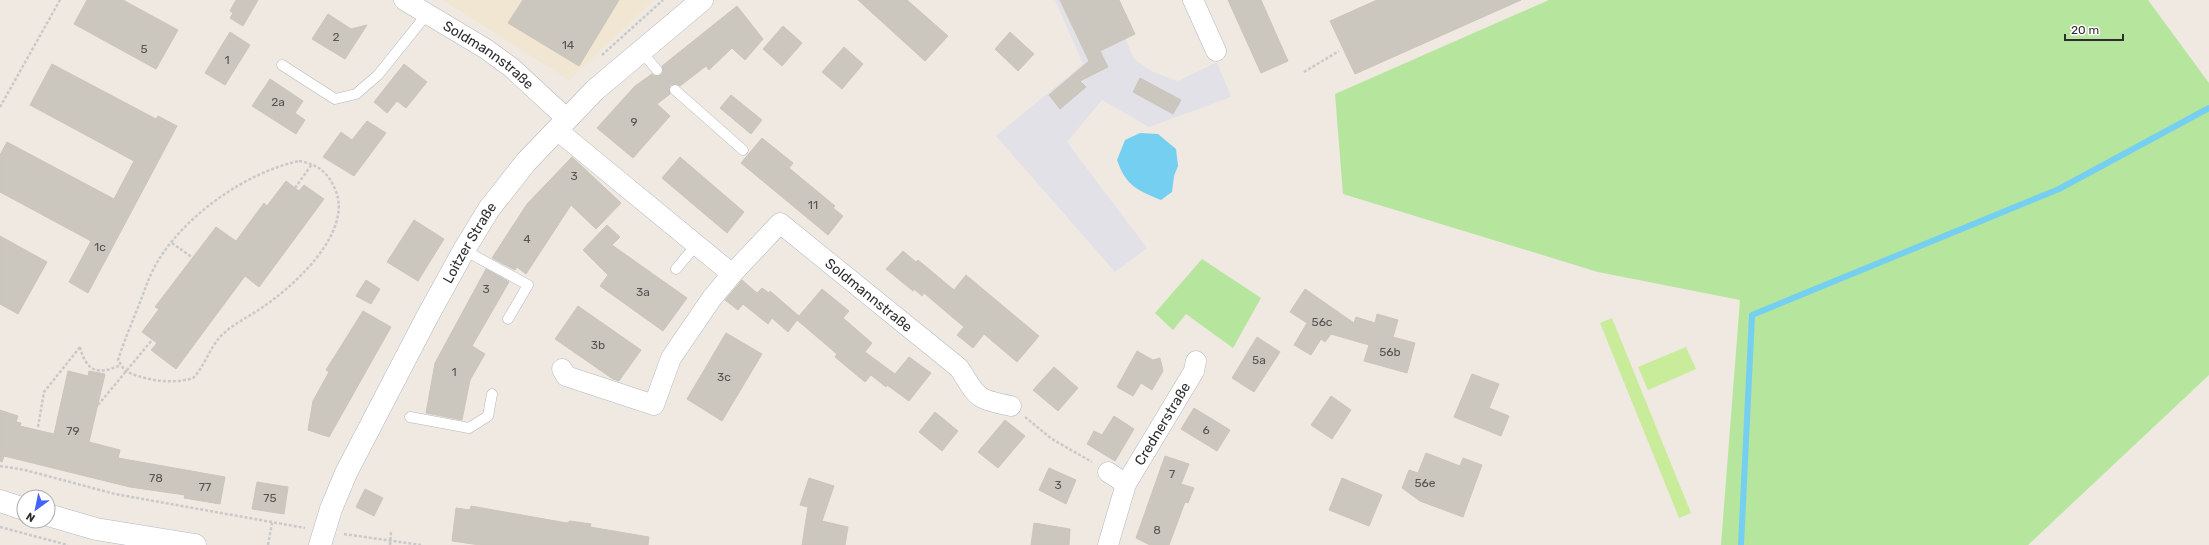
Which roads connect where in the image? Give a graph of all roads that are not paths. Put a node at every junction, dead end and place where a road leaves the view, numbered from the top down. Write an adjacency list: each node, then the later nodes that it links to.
1 (404, 0): 4 (street, Soldmannstraße)
2 (702, 0): 5 (main road, Loitzer Straße)
3 (1193, 0): 6 (street)
4 (427, 14): 7 (lane); 10 (street, Soldmannstraße)
5 (640, 50): 8 (lane); 10 (main road, Loitzer Straße)
6 (1216, 51)
7 (282, 65)
8 (657, 70)
9 (675, 90): 11 (lane)
10 (562, 124): 12 (street, Soldmannstraße); 13 (main road, Loitzer Straße)
11 (742, 150)
12 (697, 244): 14 (lane); 15 (street, Soldmannstraße)
13 (464, 250): 16 (lane); 27 (main road, Loitzer Straße)
14 (676, 269)
15 (732, 274): 18 (street, Soldmannstraße); 20 (street, Soldmannstraße)
16 (508, 319)
17 (1196, 361): 23 (street, Crednerstraße)
18 (562, 369)
19 (492, 394): 21 (lane)
20 (1011, 406)
21 (410, 417)
22 (1108, 472): 23 (street)
23 (1126, 484): 30 (street, Crednerstraße)
24 (0, 502): 25 (main road)
25 (16, 506)
26 (56, 518): 28 (main road)
27 (322, 538)
28 (162, 543): 29 (main road)
29 (195, 545)
30 (1108, 545)

